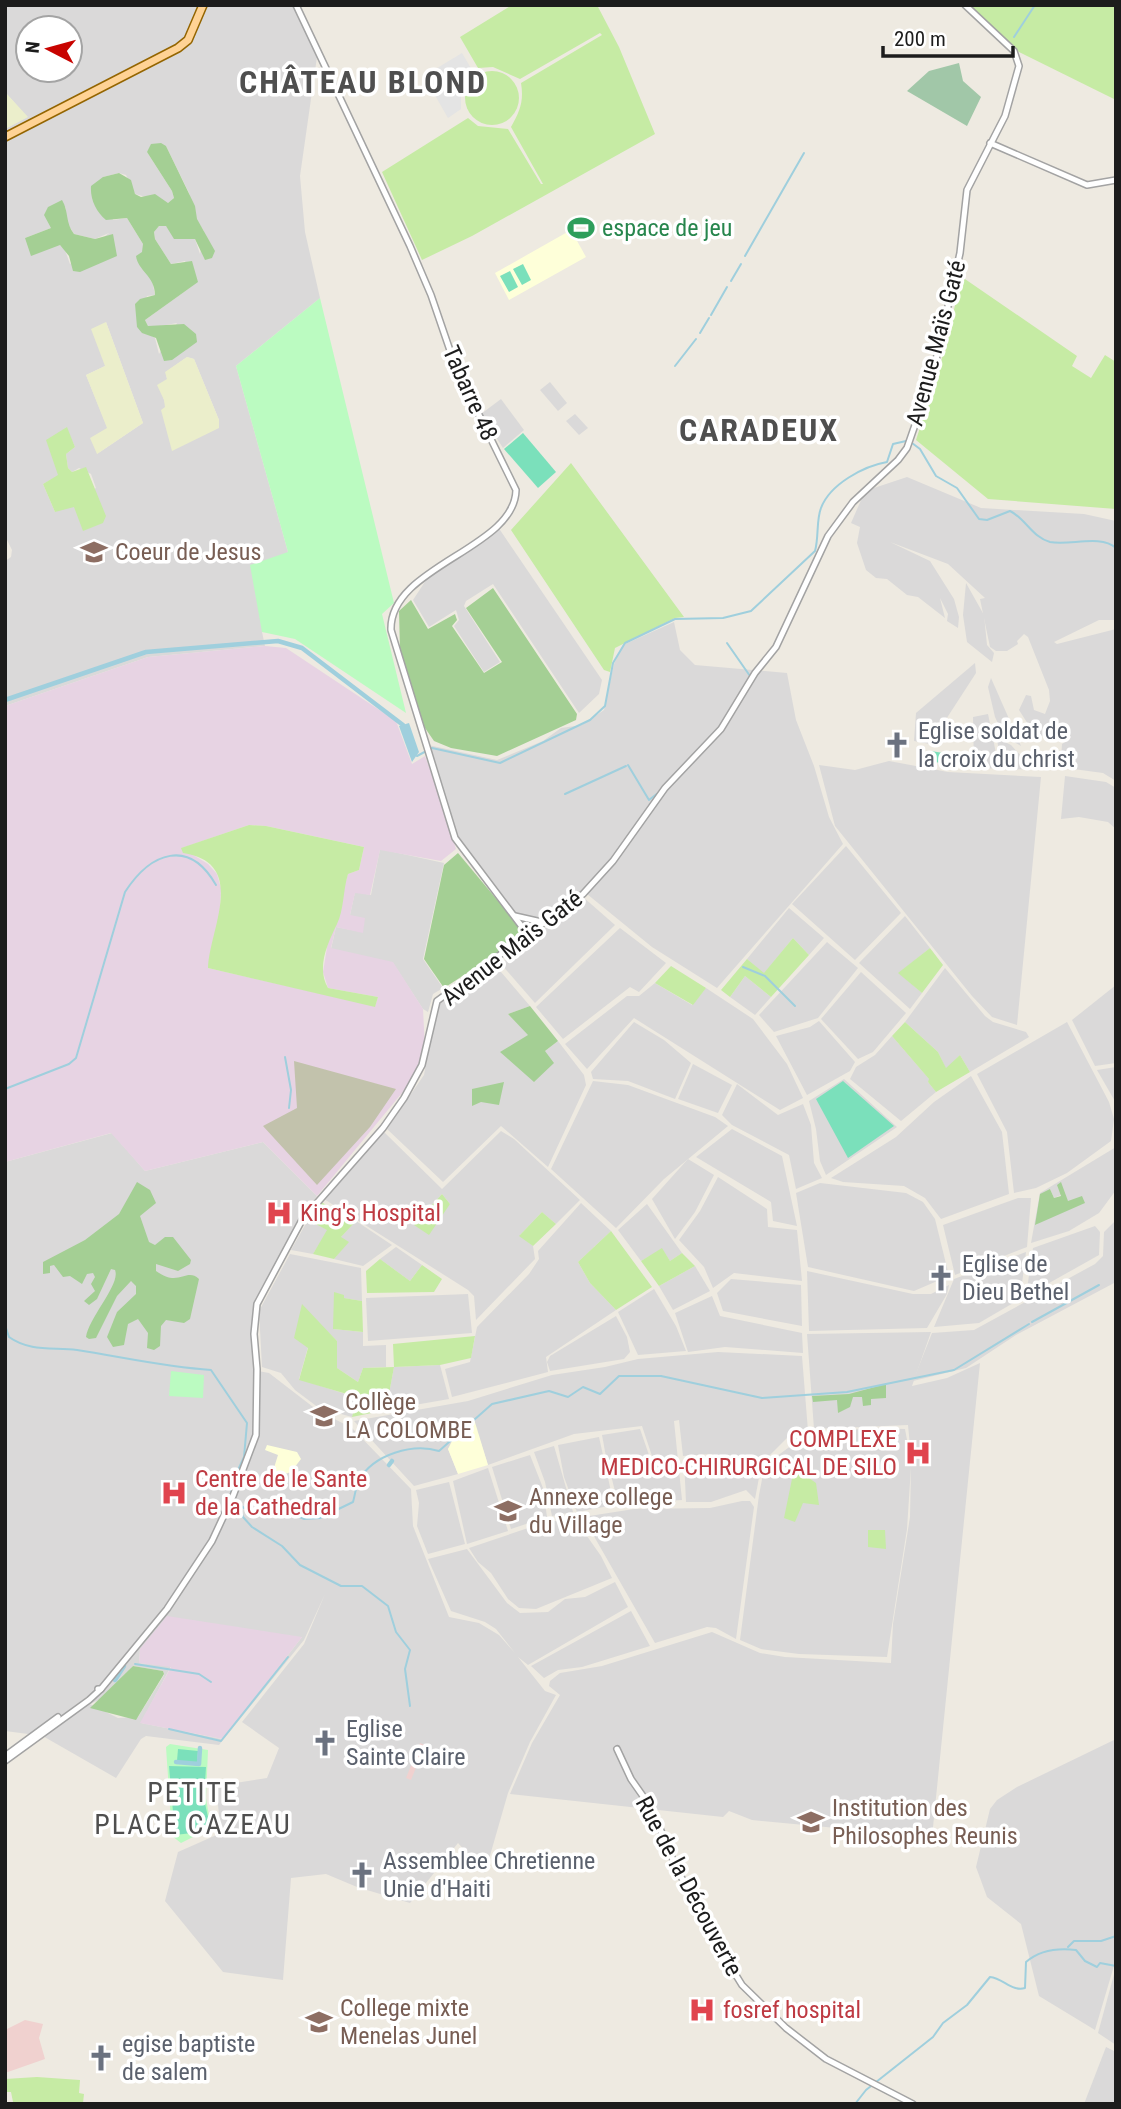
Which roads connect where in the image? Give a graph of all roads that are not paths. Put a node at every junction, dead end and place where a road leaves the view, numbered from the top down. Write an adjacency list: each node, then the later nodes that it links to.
1 (203, 5): 4 (main road)
2 (296, 5): 7 (street, Tabarre 48)
3 (965, 5): 5 (street, Avenue Maïs Gaté)
4 (5, 136)
5 (990, 143): 6 (street); 8 (street, Avenue Maïs Gaté)
6 (1116, 180)
7 (515, 916): 8 (street); 9 (street, Tabarre 48)
8 (545, 923): 9 (street, Avenue Maïs Gaté)
9 (529, 936): 11 (street, Avenue Maïs Gaté)
10 (618, 1749): 12 (street, Rue de la Découverte)
11 (5, 1758)
12 (913, 2104)

